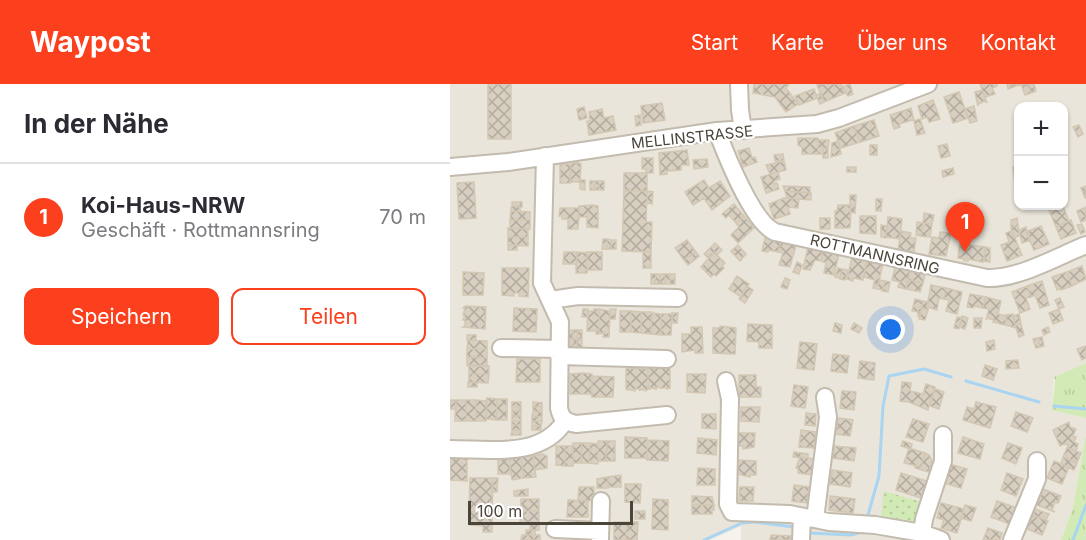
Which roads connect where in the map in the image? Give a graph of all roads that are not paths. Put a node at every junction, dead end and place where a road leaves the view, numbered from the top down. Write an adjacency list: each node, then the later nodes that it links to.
1 (739, 84): 3 (street)
2 (928, 84): 3 (street, MELLINSTRASSE)
3 (743, 130): 4 (street, MELLINSTRASSE)
4 (717, 131): 5 (street, MELLINSTRASSE); 7 (street, ROTTMANNSRING)
5 (544, 156): 6 (street, MELLINSTRASSE); 9 (street)
6 (450, 167)
7 (1086, 245)
8 (678, 298): 9 (street)
9 (550, 300): 11 (street)
10 (501, 348): 11 (street)
11 (559, 353): 12 (street); 16 (street)
12 (668, 359)
13 (726, 381): 21 (street)
14 (825, 398): 21 (street)
15 (668, 415): 16 (street)
16 (565, 421): 18 (street)
17 (943, 435): 23 (street)
18 (450, 449)
19 (1037, 461): 27 (street)
20 (601, 501): 24 (street)
21 (809, 518): 23 (street); 25 (street)
22 (555, 529): 24 (street)
23 (921, 533): 26 (street)
24 (600, 536)
25 (801, 540)
26 (941, 540)
27 (1012, 540)

